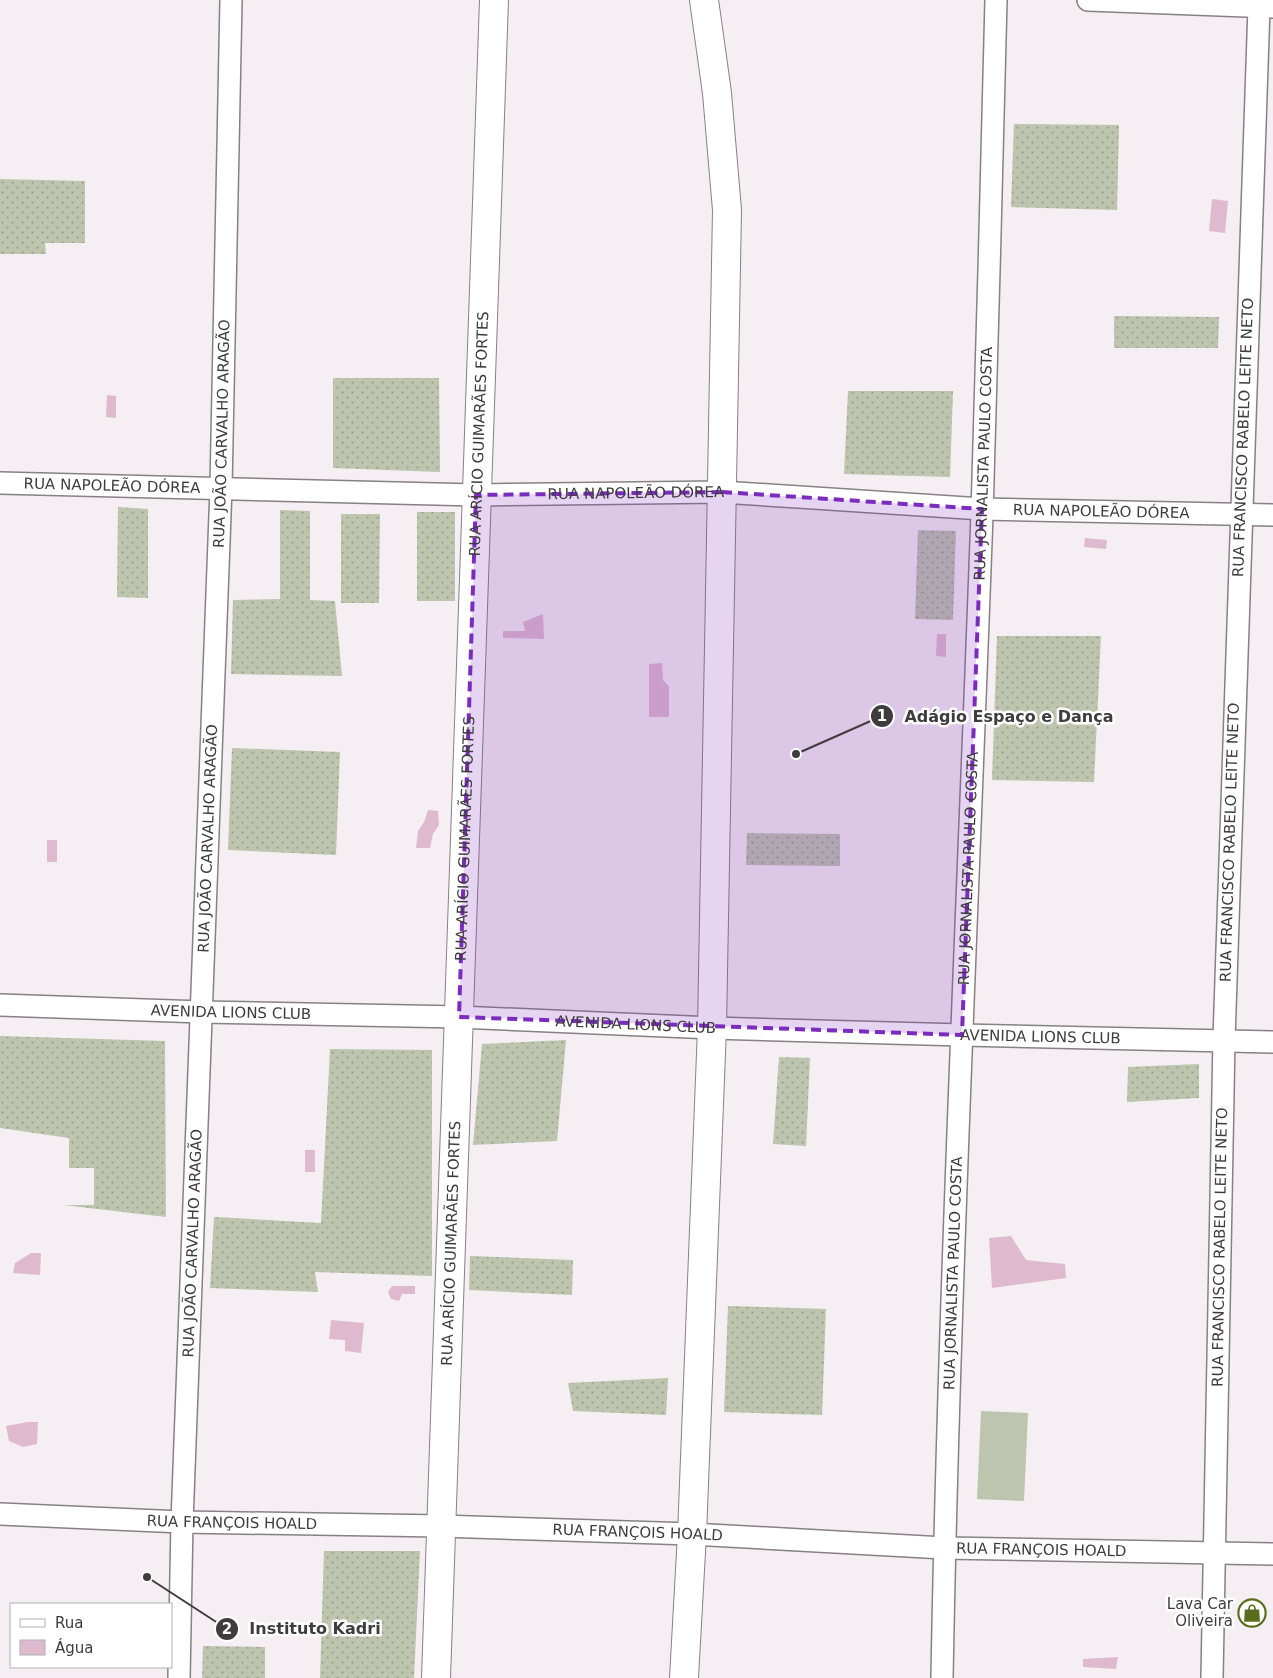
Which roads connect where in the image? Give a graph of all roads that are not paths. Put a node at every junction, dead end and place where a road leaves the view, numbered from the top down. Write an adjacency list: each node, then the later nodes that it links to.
1 (232, 0): 8 (street, RUA JOÃO CARVALHO ARAGÃO)
2 (494, 0): 10 (street, RUA ARÍCIO GUIMARÃES FORTES)
3 (704, 0): 9 (street)
4 (996, 0): 11 (street, RUA JORNALISTA PAULO COSTA)
5 (1088, 0): 6 (street)
6 (1266, 7): 12 (street, RUA FRANCISCO RABELO LEITE NETO)
7 (0, 483): 8 (street, RUA NAPOLEÃO DÓREA)
8 (221, 488): 10 (street, RUA NAPOLEÃO DÓREA); 15 (street, RUA JOÃO CARVALHO ARAGÃO)
9 (722, 492): 10 (street, RUA NAPOLEÃO DÓREA); 11 (street, RUA NAPOLEÃO DÓREA); 17 (street)
10 (476, 495): 16 (street, RUA ARÍCIO GUIMARÃES FORTES)
11 (982, 509): 12 (street, RUA NAPOLEÃO DÓREA); 18 (street, RUA JORNALISTA PAULO COSTA)
12 (1240, 514): 13 (street, RUA NAPOLEÃO DÓREA); 19 (street, RUA FRANCISCO RABELO LEITE NETO)
13 (1273, 515)
14 (0, 1005): 15 (street, AVENIDA LIONS CLUB)
15 (202, 1012): 16 (street, AVENIDA LIONS CLUB); 22 (street, RUA JOÃO CARVALHO ARAGÃO)
16 (460, 1017): 17 (street, AVENIDA LIONS CLUB); 23 (street, RUA ARÍCIO GUIMARÃES FORTES)
17 (712, 1028): 18 (street, AVENIDA LIONS CLUB); 24 (street)
18 (962, 1035): 19 (street, AVENIDA LIONS CLUB); 25 (street, RUA JORNALISTA PAULO COSTA)
19 (1224, 1042): 20 (street, AVENIDA LIONS CLUB); 26 (street, RUA FRANCISCO RABELO LEITE NETO)
20 (1273, 1042)
21 (0, 1514): 22 (street, RUA FRANÇOIS HOALD)
22 (182, 1522): 23 (street, RUA FRANÇOIS HOALD); 28 (street, RUA JOÃO CARVALHO ARAGÃO)
23 (441, 1526): 24 (street, RUA FRANÇOIS HOALD); 29 (street, RUA ARÍCIO GUIMARÃES FORTES)
24 (692, 1534): 25 (street, RUA FRANÇOIS HOALD); 30 (street)
25 (944, 1548): 26 (street, RUA FRANÇOIS HOALD); 31 (street, RUA JORNALISTA PAULO COSTA)
26 (1216, 1553): 27 (street, RUA FRANÇOIS HOALD); 32 (street, RUA FRANCISCO RABELO LEITE NETO)
27 (1273, 1554)
28 (179, 1678)
29 (436, 1678)
30 (684, 1678)
31 (942, 1678)
32 (1212, 1678)

